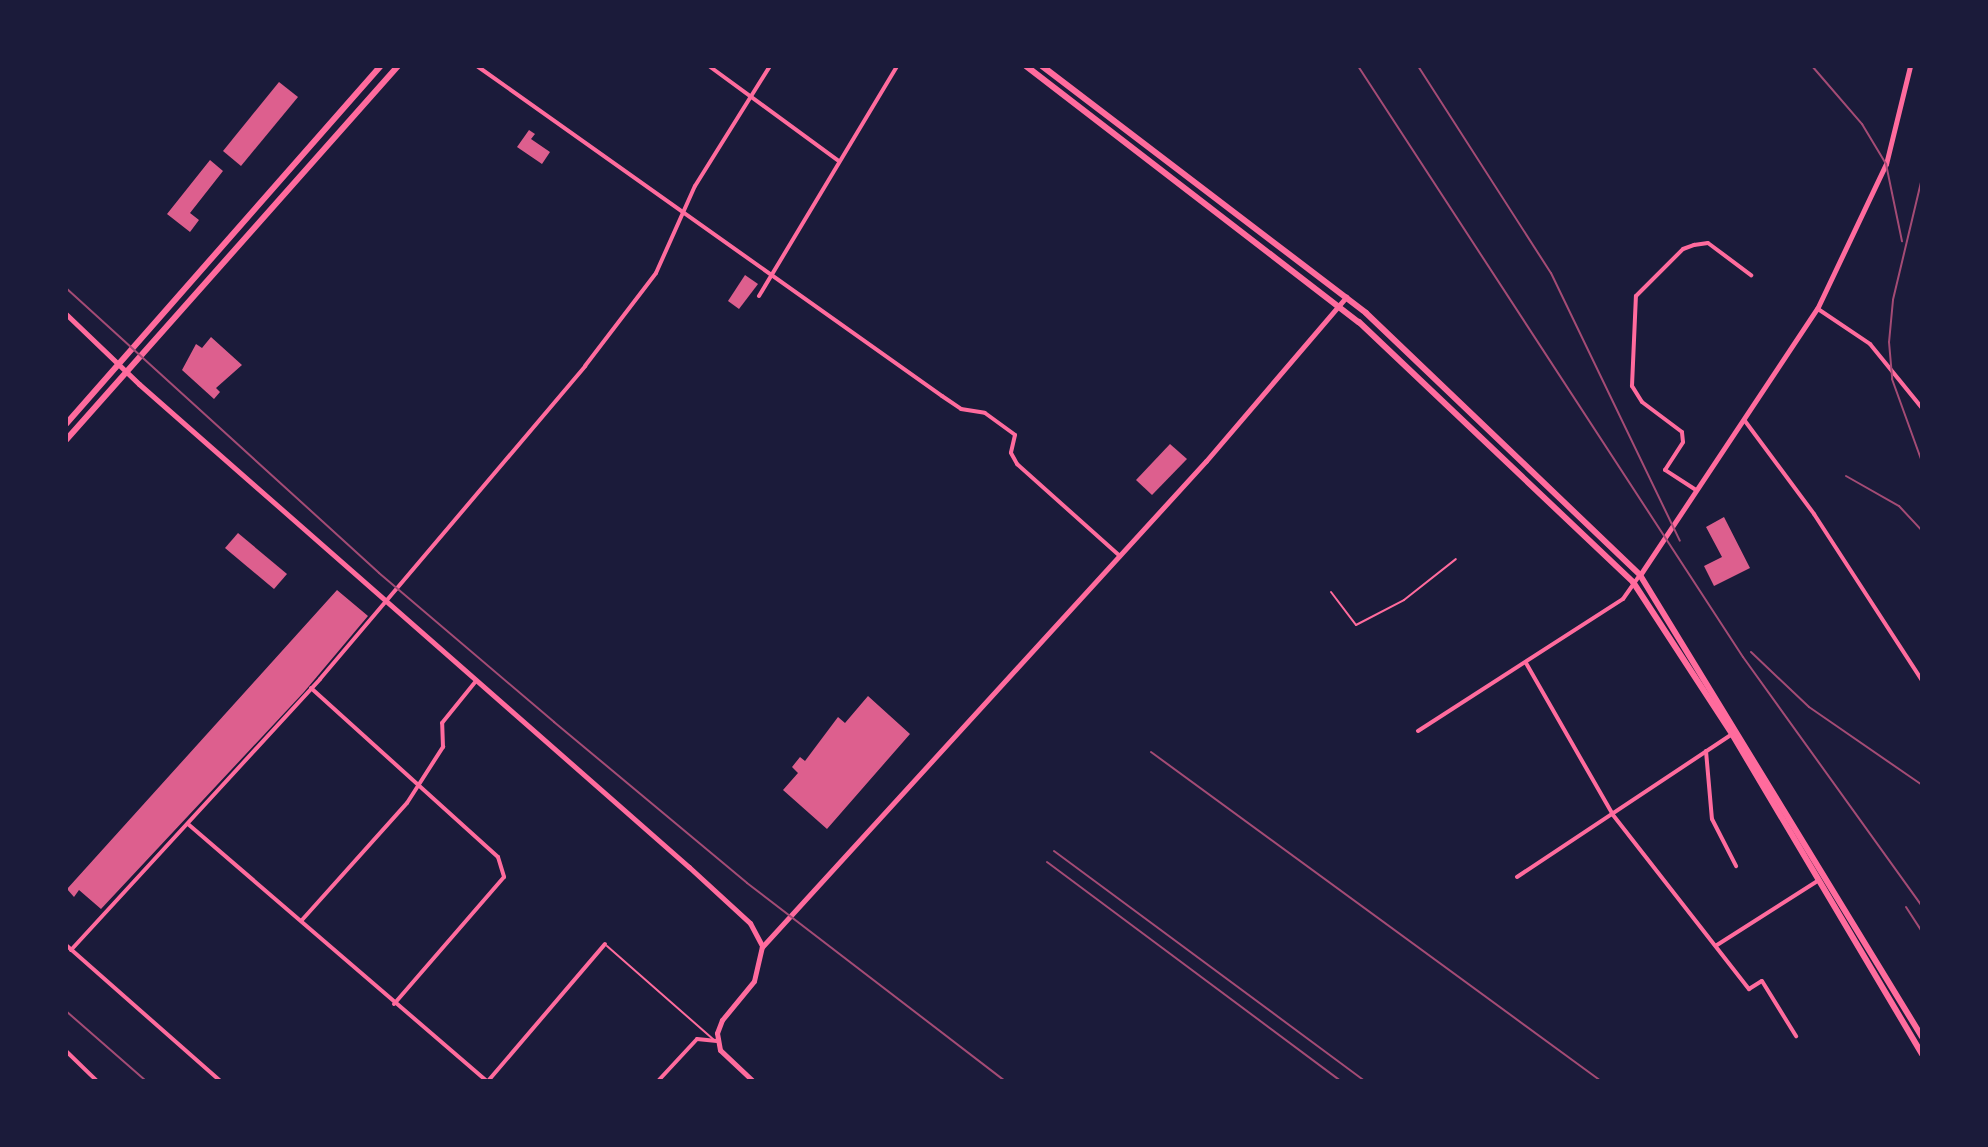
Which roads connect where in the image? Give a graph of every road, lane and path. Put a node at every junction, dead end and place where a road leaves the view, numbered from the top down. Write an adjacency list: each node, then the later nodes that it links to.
1 (381, 66): 20 (main road)
2 (398, 66): 21 (main road)
3 (477, 66): 12 (street)
4 (709, 66): 10 (street)
5 (770, 66): 10 (street)
6 (897, 66): 11 (street)
7 (1026, 66): 17 (main road)
8 (1042, 66): 16 (main road)
9 (1910, 66): 18 (street)
10 (752, 96): 11 (street); 12 (street)
11 (839, 161): 13 (street)
12 (684, 214): 13 (street); 32 (street)
13 (774, 272): 15 (street); 27 (street)
14 (1751, 275): 26 (street)
15 (759, 296)
16 (1346, 297): 17 (street); 29 (main road)
17 (1338, 306): 27 (street); 30 (main road)
18 (1817, 309): 22 (street); 23 (street)
19 (66, 314): 20 (street)
20 (119, 363): 21 (street); 24 (main road)
21 (126, 370): 25 (main road); 32 (street)
22 (1922, 408)
23 (1745, 421): 26 (street); 34 (street)
24 (66, 424)
25 (66, 440)
26 (1697, 490): 29 (street)
27 (1120, 556): 51 (street)
28 (1456, 559): 31 (lane)
29 (1640, 575): 30 (street); 44 (main road)
30 (1633, 582): 33 (street); 38 (main road)
31 (1331, 592)
32 (384, 599): 35 (street); 36 (street)
33 (1526, 663): 37 (street); 41 (street)
34 (1922, 680)
35 (476, 681): 40 (street); 51 (street)
36 (311, 688): 40 (street); 42 (street)
37 (1418, 731)
38 (1732, 734): 39 (street); 46 (main road)
39 (1706, 751): 41 (street); 43 (street)
40 (420, 782): 47 (street); 53 (street)
41 (1613, 815): 45 (street); 50 (street)
42 (188, 824): 47 (street); 52 (street)
43 (1736, 866)
44 (1826, 876): 46 (street); 55 (main road)
45 (1517, 877)
46 (1818, 881): 50 (street); 58 (main road)
47 (302, 920): 53 (street)
48 (605, 944): 56 (lane); 61 (street)
49 (66, 945): 52 (street)
50 (1717, 945): 54 (street)
51 (762, 947): 56 (street)
52 (71, 950): 60 (street)
53 (394, 1004): 61 (street)
54 (1796, 1036)
55 (1922, 1037)
56 (717, 1041): 62 (street); 63 (street)
57 (66, 1051): 59 (street)
58 (1922, 1054)
59 (97, 1081)
60 (220, 1081)
61 (487, 1081)
62 (658, 1081)
63 (753, 1081)

